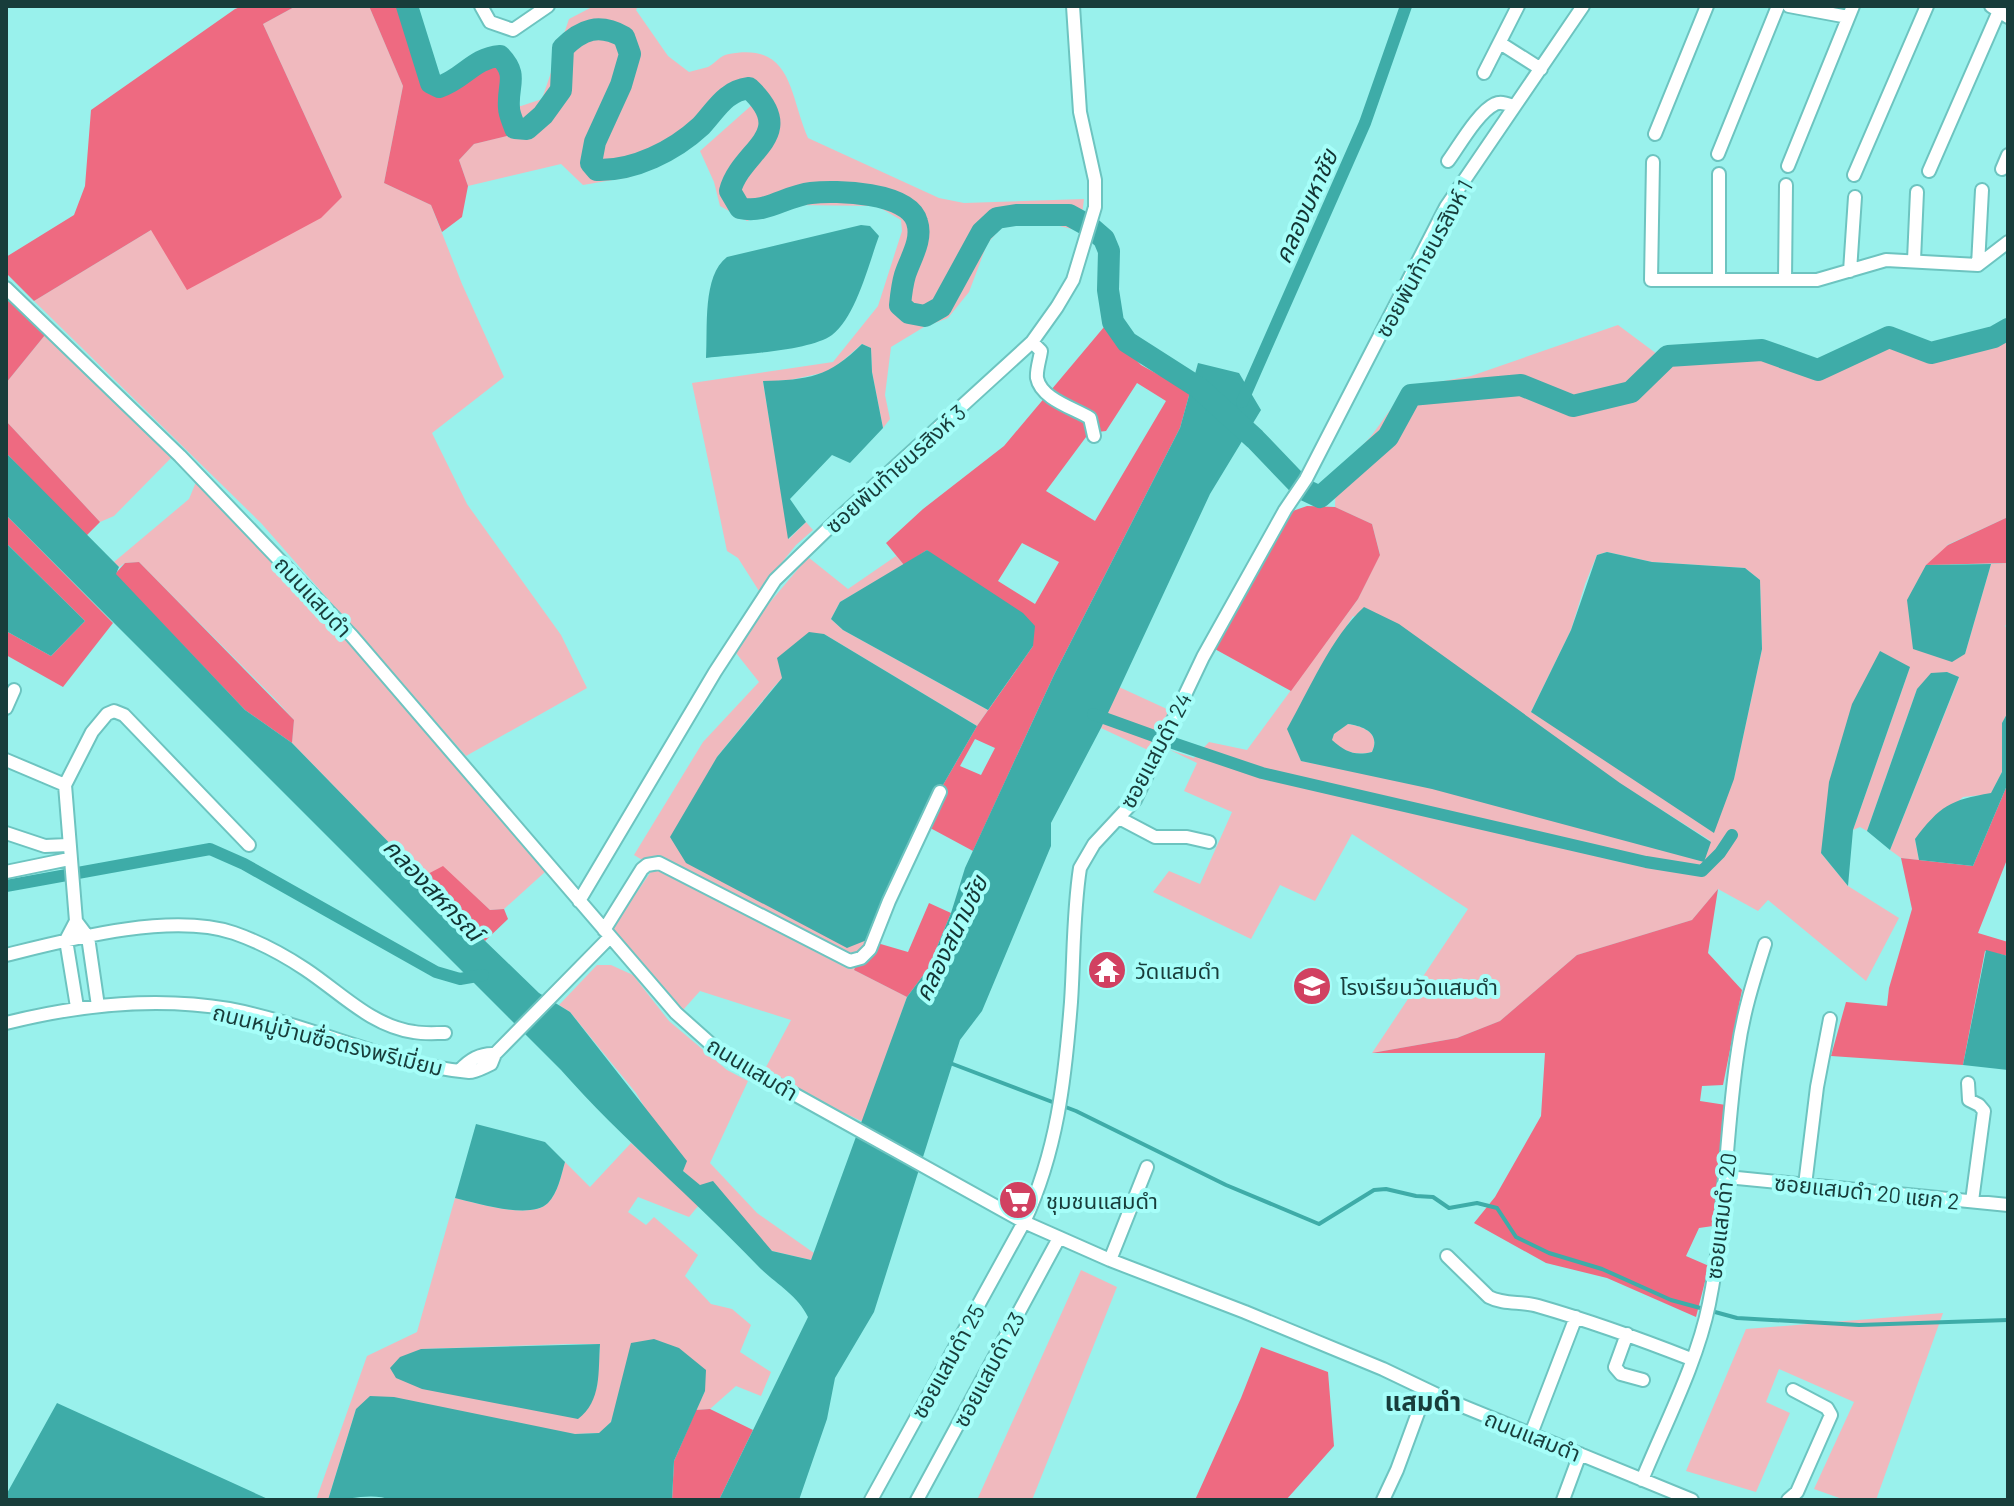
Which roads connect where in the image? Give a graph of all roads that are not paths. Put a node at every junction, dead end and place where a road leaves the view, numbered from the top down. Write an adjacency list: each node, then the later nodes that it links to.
1 (481, 6): 2 (street)
2 (548, 6)
3 (1073, 6): 37 (street, ซอยพันท้ายนรสิงห์ 3)
4 (1518, 6): 12 (street)
5 (1583, 6): 13 (street, ซอยพันท้ายนรสิงห์ 1)
6 (1707, 6): 16 (street)
7 (1778, 6): 17 (street)
8 (1789, 6): 11 (street)
9 (1927, 6): 25 (street)
10 (1999, 11): 23 (street)
11 (1850, 12): 21 (street)
12 (1500, 43): 13 (street); 14 (street)
13 (1541, 69): 15 (street, ซอยพันท้ายนรสิงห์ 1)
14 (1484, 73)
15 (1514, 106): 19 (street); 39 (street, ซอยพันท้ายนรสิงห์ 1)
16 (1655, 134)
17 (1718, 154)
18 (2008, 155): 22 (street)
19 (1448, 161)
20 (1653, 162): 34 (street)
21 (1788, 166)
22 (2002, 169)
23 (1929, 171)
24 (1719, 174): 34 (street)
25 (1854, 175)
26 (1786, 185): 35 (street)
27 (1982, 190): 32 (street)
28 (1917, 192): 31 (street)
29 (1855, 197): 33 (street)
30 (2008, 242): 32 (street)
31 (1914, 260): 32 (street); 33 (street)
32 (1978, 265)
33 (1850, 271): 35 (street)
34 (1719, 280): 35 (street)
35 (1785, 280)
36 (6, 288): 54 (street, ถนนแสมดำ)
37 (1032, 342): 38 (street); 54 (street, ซอยพันท้ายนรสิงห์ 3)
38 (1094, 436)
39 (1306, 479): 45 (street, ซอยแสมดำ 24)
40 (14, 690): 41 (street)
41 (6, 708)
42 (6, 760): 43 (street)
43 (65, 785): 49 (street); 50 (street)
44 (940, 792): 56 (street, ถนนหมู่บ้านซื่อตรงพรีเมี่ยม)
45 (1119, 818): 47 (street); 72 (street, ซอยแสมดำ 24)
46 (6, 833): 48 (street)
47 (1209, 842)
48 (40, 845): 49 (street); 52 (street)
49 (68, 845): 51 (street)
50 (249, 845)
51 (69, 860): 52 (street); 55 (street)
52 (40, 866): 53 (street)
53 (6, 872)
54 (579, 901): 56 (street, ถนนแสมดำ)
55 (76, 921): 57 (street); 58 (street)
56 (607, 934): 61 (street, ถนนหมู่บ้านซื่อตรงพรีเมี่ยม); 72 (street, ถนนแสมดำ)
57 (88, 937): 58 (street); 61 (street); 65 (street)
58 (66, 940): 60 (street); 62 (street)
59 (1765, 944): 68 (street, ซอยแสมดำ 20)
60 (6, 955)
61 (98, 1006): 62 (street, ถนนหมู่บ้านซื่อตรงพรีเมี่ยม)
62 (77, 1007): 64 (street, ถนนหมู่บ้านซื่อตรงพรีเมี่ยม)
63 (1830, 1019): 69 (street)
64 (6, 1023)
65 (445, 1033)
66 (1968, 1083): 70 (street)
67 (1147, 1167): 75 (street)
68 (1727, 1177): 69 (street, ซอยแสมดำ 20 แยก 2); 78 (street, ซอยแสมดำ 20)
69 (1805, 1185): 70 (street, ซอยแสมดำ 20 แยก 2)
70 (1972, 1201): 71 (street, ซอยแสมดำ 20 แยก 2)
71 (2008, 1205)
72 (1024, 1222): 73 (street, ถนนแสมดำ); 85 (street, ซอยแสมดำ 25)
73 (1059, 1238): 75 (street, ถนนแสมดำ); 86 (street, ซอยแสมดำ 23)
74 (1447, 1256): 76 (street)
75 (1110, 1260): 81 (street, ถนนแสมดำ)
76 (1576, 1317): 77 (street); 82 (street)
77 (1627, 1334): 78 (street); 79 (street)
78 (1691, 1359): 84 (street, ซอยแสมดำ 20)
79 (1643, 1380)
80 (1793, 1390): 90 (street)
81 (1426, 1391): 82 (street, ถนนแสมดำ); 87 (street)
82 (1531, 1434): 83 (street, ถนนแสมดำ)
83 (1580, 1454): 84 (street, ถนนแสมดำ); 88 (street)
84 (1642, 1480): 89 (street, ถนนแสมดำ)
85 (871, 1500)
86 (917, 1500)
87 (1383, 1500)
88 (1563, 1500)
89 (1692, 1500)
90 (1788, 1500)

